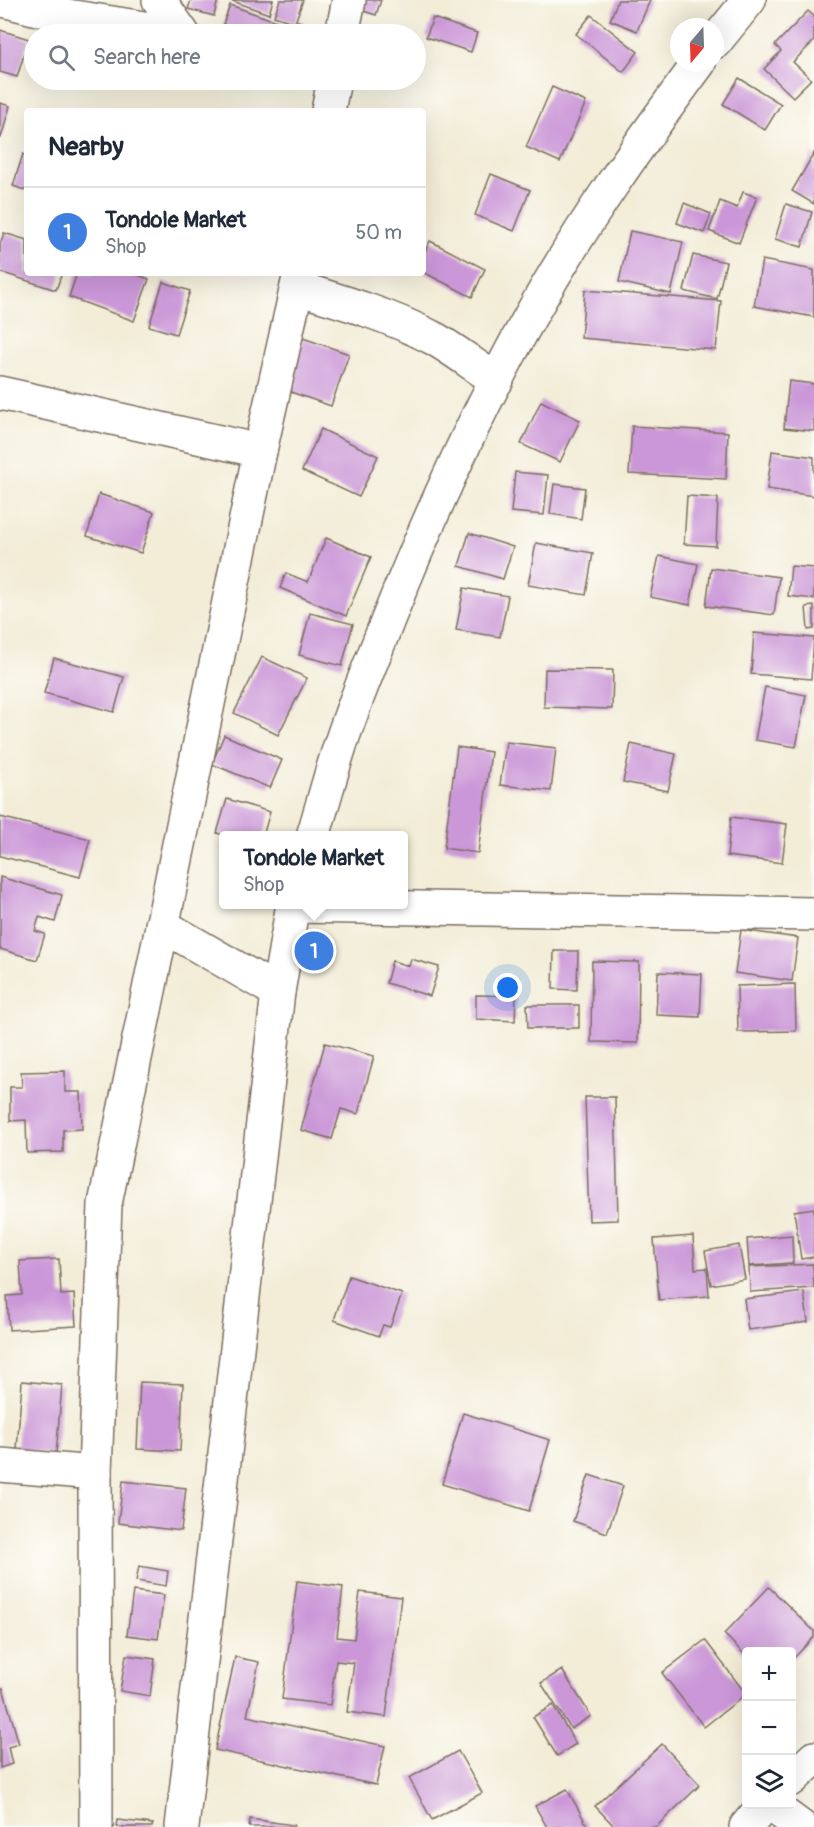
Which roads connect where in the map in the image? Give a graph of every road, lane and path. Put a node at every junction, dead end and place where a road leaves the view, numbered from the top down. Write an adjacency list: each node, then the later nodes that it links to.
1 (3, 0): 5 (street)
2 (159, 0): 6 (street)
3 (348, 0): 7 (street)
4 (749, 0): 8 (street)
5 (119, 24)
6 (176, 24)
7 (344, 24)
8 (724, 31)
9 (692, 72): 11 (street)
10 (298, 280): 11 (street); 13 (street)
11 (497, 380): 14 (street)
12 (0, 393): 13 (street)
13 (260, 452): 18 (street)
14 (315, 831)
15 (408, 907): 17 (street)
16 (292, 909): 19 (street)
17 (814, 914)
18 (162, 925): 19 (street); 21 (street)
19 (278, 992): 27 (street)
20 (0, 1465): 21 (street)
21 (95, 1473): 26 (street)
22 (814, 1758): 23 (street)
23 (796, 1775)
24 (762, 1809): 28 (street)
25 (774, 1809): 29 (street)
26 (96, 1827)
27 (182, 1827)
28 (746, 1827)
29 (801, 1827)

